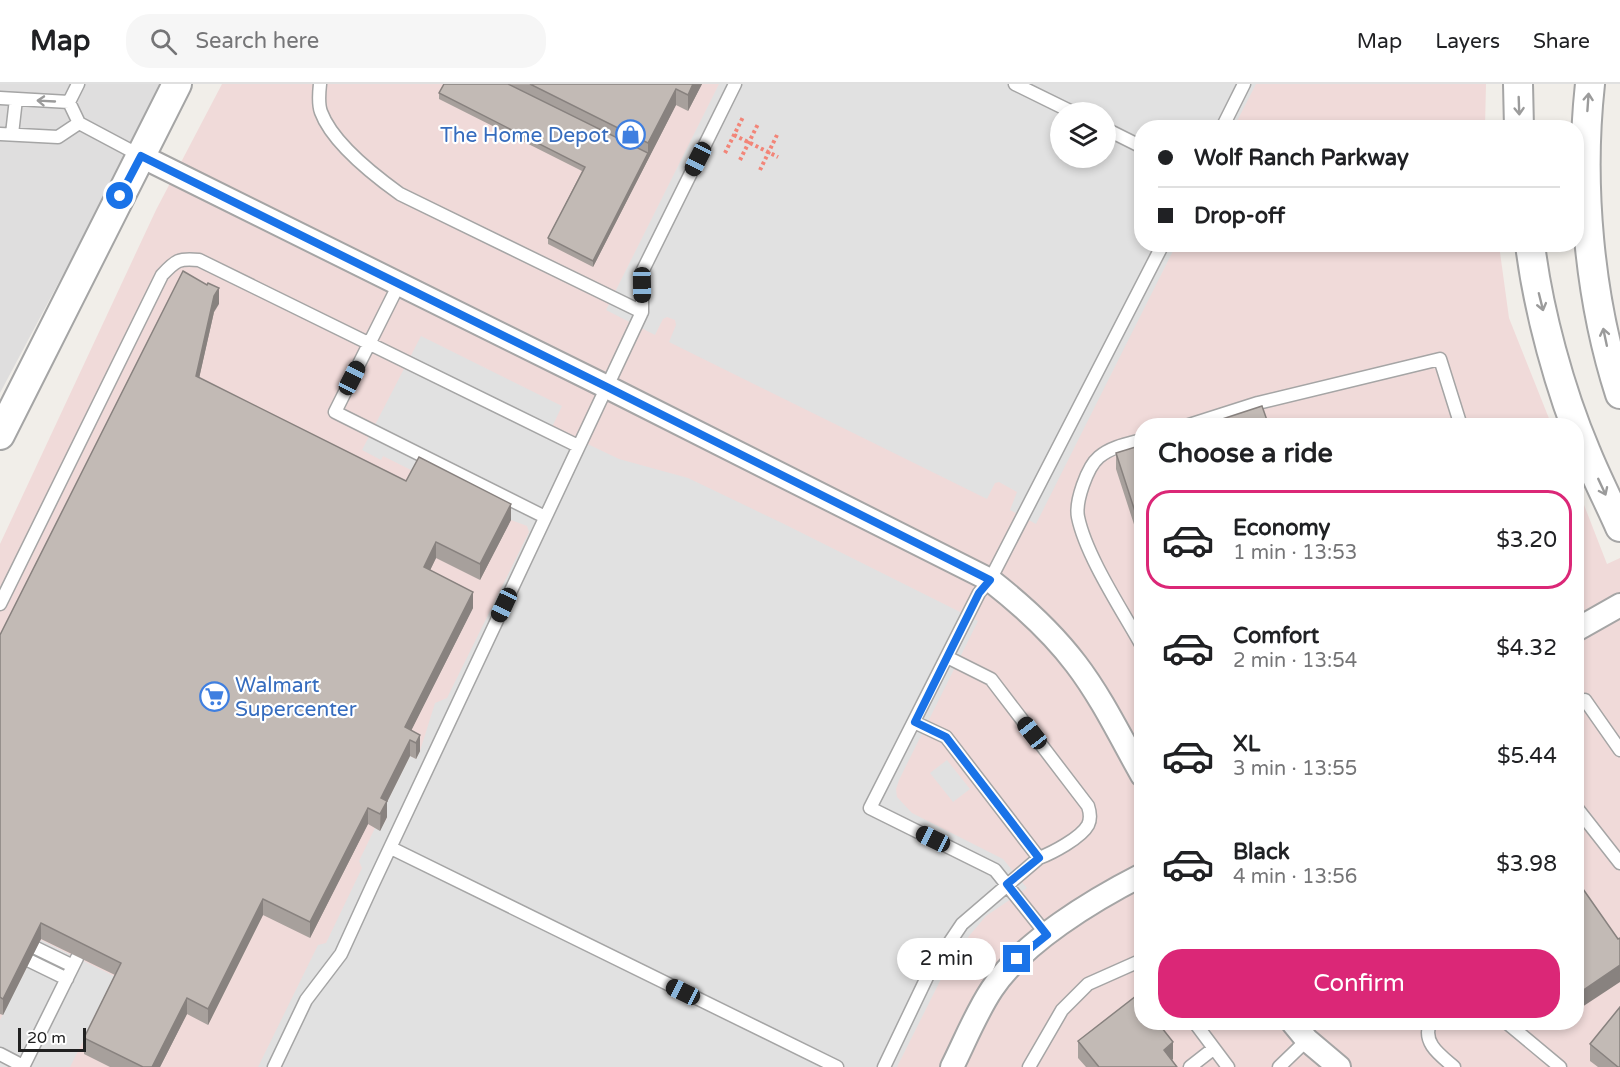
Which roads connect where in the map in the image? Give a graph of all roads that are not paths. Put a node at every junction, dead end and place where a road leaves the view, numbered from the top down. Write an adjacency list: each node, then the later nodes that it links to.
1 (78, 84): 11 (lane)
2 (177, 84): 19 (street)
3 (320, 84): 25 (lane)
4 (735, 84): 25 (lane)
5 (1015, 84): 12 (lane)
6 (1244, 84): 13 (lane)
7 (1518, 84): 14 (street, one-way to 14)
8 (1590, 84): 20 (street, one-way to 8)
9 (0, 98): 10 (lane)
10 (16, 99): 11 (lane, one-way to 10); 16 (lane)
11 (69, 102): 15 (lane)
12 (1052, 102)
13 (1226, 120)
14 (1519, 120)
15 (79, 123): 16 (lane); 19 (lane)
16 (6, 134)
17 (1116, 134): 18 (lane)
18 (1134, 143)
19 (141, 156): 24 (street); 32 (street)
20 (1584, 165)
21 (1584, 199): 28 (street, one-way to 21)
22 (1159, 252): 38 (lane)
23 (1531, 252): 31 (street, one-way to 31)
24 (399, 284): 26 (lane); 27 (street)
25 (642, 312): 27 (lane)
26 (370, 344): 34 (lane); 36 (lane); 39 (lane)
27 (607, 387): 34 (lane); 38 (street)
28 (1620, 392)
29 (1211, 418): 30 (lane)
30 (1458, 418)
31 (1574, 418)
32 (0, 435)
33 (1134, 442): 42 (lane)
34 (578, 446): 36 (lane)
35 (1584, 448): 37 (street, one-way to 37)
36 (545, 517): 49 (lane)
37 (1620, 527)
38 (990, 580): 43 (lane); 47 (street)
39 (0, 604)
40 (1620, 605): 41 (street)
41 (1584, 625)
42 (1134, 631)
43 (947, 657): 45 (lane); 50 (lane)
44 (1584, 701): 46 (lane)
45 (915, 722): 50 (lane); 53 (lane)
46 (1620, 750)
47 (1134, 761)
48 (1584, 817): 51 (lane)
49 (391, 848): 66 (lane); 67 (lane)
50 (1039, 858): 53 (lane)
51 (1620, 863)
52 (1134, 879): 54 (street)
53 (1007, 884): 54 (lane); 68 (lane)
54 (1047, 935): 69 (street)
55 (36, 948): 58 (lane)
56 (30, 961): 58 (lane)
57 (1134, 964): 70 (lane)
58 (67, 979): 65 (lane)
59 (1199, 1030): 63 (lane)
60 (1428, 1030): 75 (lane)
61 (1515, 1030): 76 (lane)
62 (1300, 1031): 73 (lane); 74 (street)
63 (1214, 1049): 71 (lane); 72 (lane)
64 (0, 1054): 65 (lane)
65 (23, 1066)
66 (274, 1067)
67 (837, 1067)
68 (884, 1067)
69 (952, 1067)
70 (1029, 1067)
71 (1190, 1067)
72 (1228, 1067)
73 (1279, 1067)
74 (1339, 1067)
75 (1454, 1067)
76 (1560, 1067)

